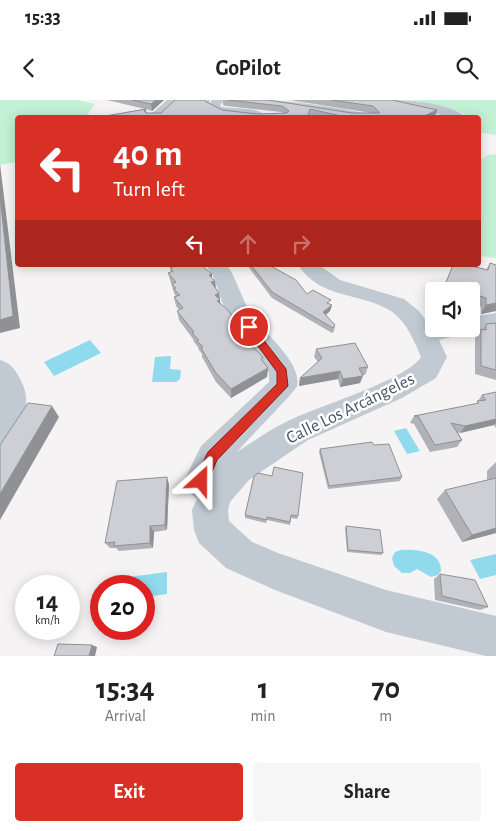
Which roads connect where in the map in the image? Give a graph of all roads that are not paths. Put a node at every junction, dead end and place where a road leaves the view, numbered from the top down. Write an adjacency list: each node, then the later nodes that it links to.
1 (173, 100): 5 (street)
2 (218, 100): 6 (street)
3 (260, 100): 7 (street)
4 (399, 100): 8 (street)
5 (158, 115)
6 (262, 115)
7 (356, 115)
8 (455, 115)
9 (217, 267): 17 (street)
10 (310, 267): 12 (street, Calle Los Arcángeles)
11 (496, 321): 13 (street)
12 (425, 323)
13 (480, 324)
14 (436, 337): 17 (street, Calle Los Arcángeles)
15 (0, 370): 16 (street)
16 (0, 433)
17 (216, 493): 18 (street, Calle Los Arcángeles)
18 (496, 637)

